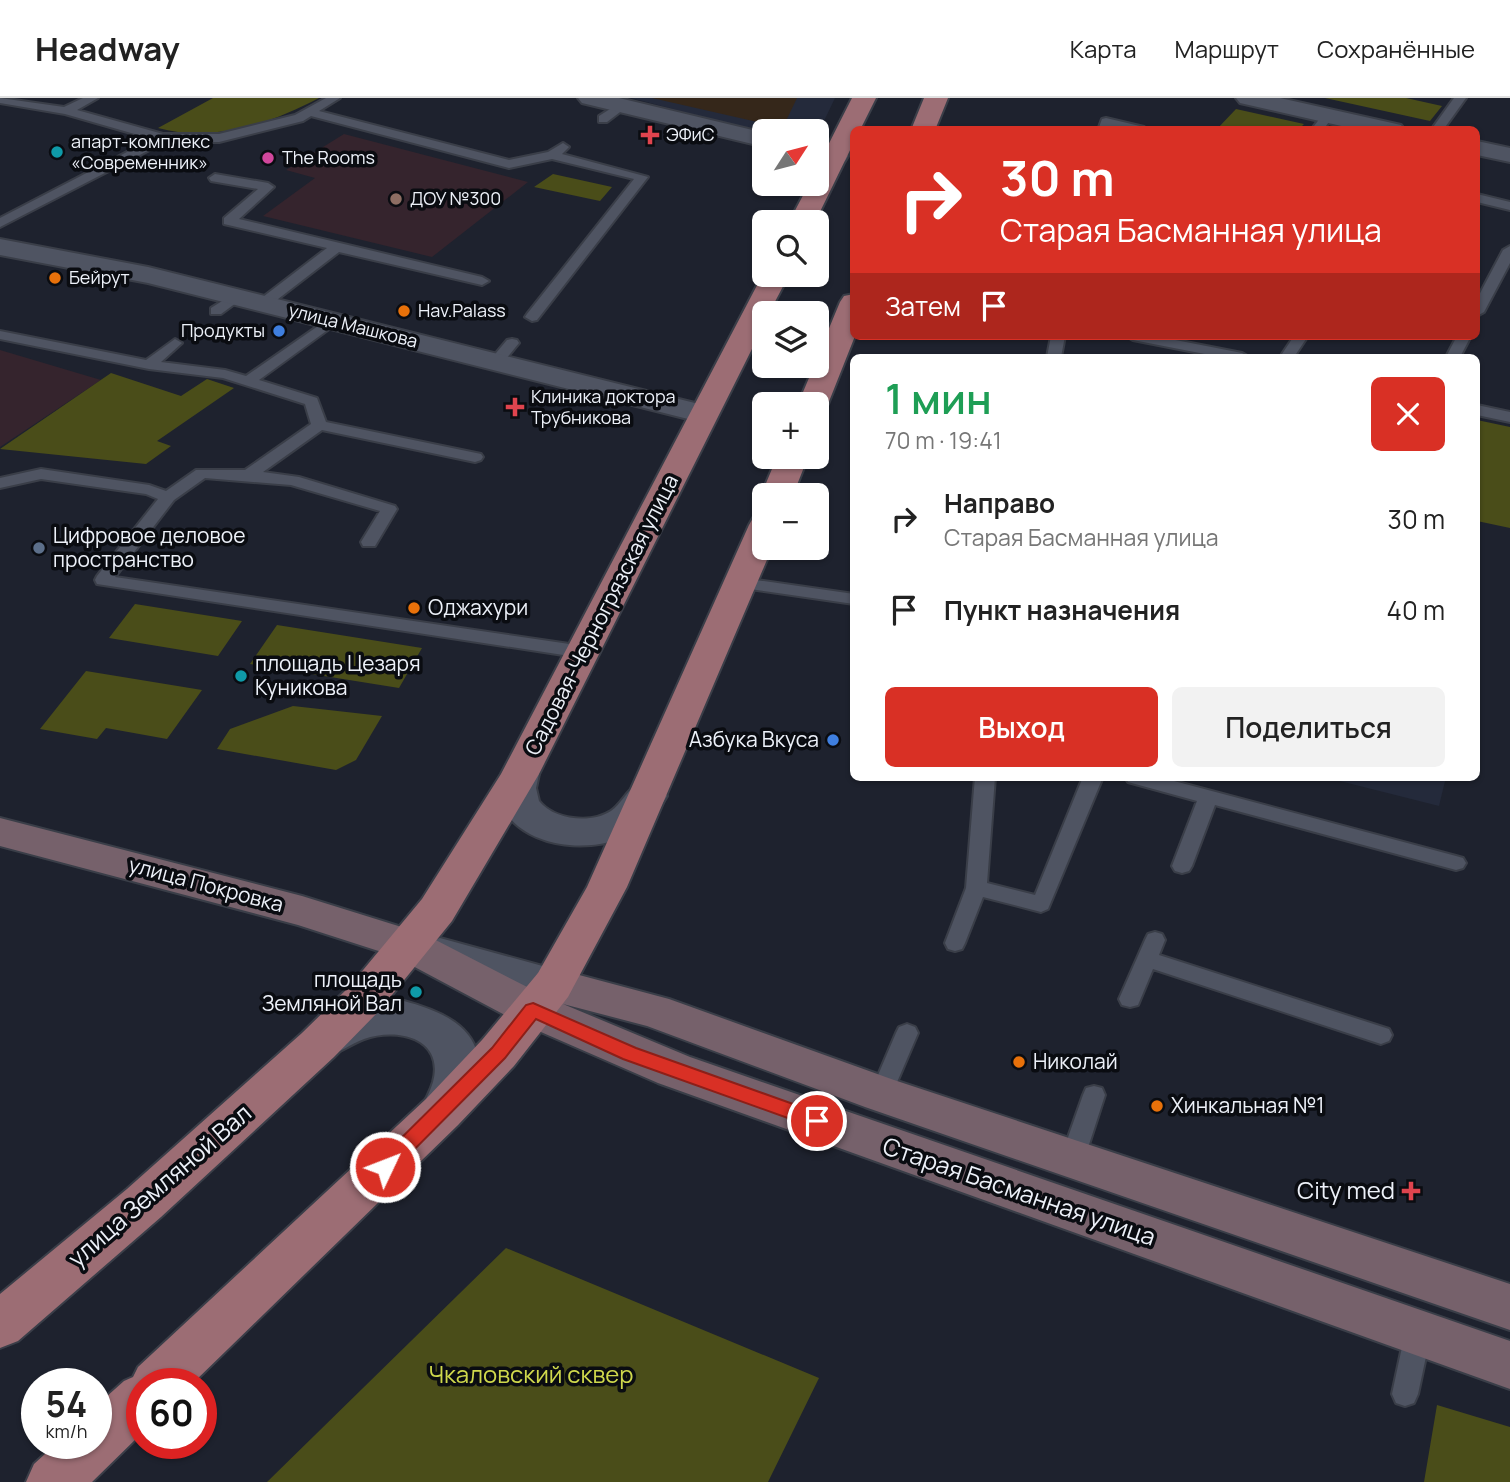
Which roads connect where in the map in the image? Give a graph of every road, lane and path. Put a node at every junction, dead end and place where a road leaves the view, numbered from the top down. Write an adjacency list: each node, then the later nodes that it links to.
1 (92, 98): 10 (lane)
2 (334, 98): 11 (lane)
3 (590, 98): 19 (street)
4 (864, 98): 20 (main road)
5 (936, 98): 13 (main road)
6 (1251, 98): 9 (street)
7 (1456, 99): 17 (lane)
8 (0, 100): 10 (lane)
9 (1283, 101): 12 (street)
10 (66, 111): 18 (lane)
11 (310, 112): 18 (lane); 35 (lane)
12 (1322, 122): 16 (street)
13 (925, 126)
14 (1105, 126): 15 (lane)
15 (1123, 126)
16 (1358, 126)
17 (1439, 126)
18 (163, 138): 26 (lane)
19 (752, 138)
20 (830, 148)
21 (1480, 149): 22 (street)
22 (1510, 155)
23 (215, 178): 28 (lane)
24 (1480, 199): 25 (lane)
25 (1510, 206)
26 (0, 223)
27 (0, 247): 32 (street, улица Машкова)
28 (337, 247): 30 (lane); 32 (lane)
29 (1510, 250): 33 (lane)
30 (482, 281)
31 (769, 287): 45 (main road, Садовая-Черногрязская улица)
32 (264, 303): 36 (street, улица Машкова)
33 (1480, 306)
34 (850, 312): 43 (main road)
35 (532, 317)
36 (331, 321): 42 (lane); 45 (street, улица Машкова)
37 (0, 335): 41 (lane)
38 (1169, 340): 40 (lane)
39 (176, 343): 41 (lane)
40 (1229, 354)
41 (149, 365): 42 (lane)
42 (248, 382): 47 (lane)
43 (818, 392)
44 (1480, 411): 46 (lane)
45 (704, 414): 56 (main road, Садовая-Черногрязская улица)
46 (1510, 417)
47 (319, 425): 48 (lane); 49 (lane)
48 (475, 457)
49 (248, 475): 51 (lane); 52 (lane)
50 (0, 483): 51 (lane)
51 (168, 498): 56 (lane)
52 (369, 542)
53 (752, 558): 54 (main road)
54 (742, 583): 55 (lane); 61 (main road)
55 (850, 598)
56 (583, 652): 57 (main road, Садовая-Черногрязская улица)
57 (520, 774): 61 (street); 68 (main road, Садовая-Черногрязская улица)
58 (985, 781): 66 (lane)
59 (1091, 781): 66 (lane)
60 (1150, 781): 62 (lane)
61 (648, 796): 69 (main road)
62 (1208, 797): 64 (lane); 65 (lane)
63 (0, 832): 68 (main road, улица Покровка)
64 (1456, 863)
65 (1182, 866)
66 (976, 888): 67 (lane)
67 (955, 943)
68 (409, 945): 69 (main road); 73 (main road)
69 (543, 998): 74 (main road); 76 (main road); 80 (main road, Старая Басманная улица)
70 (1130, 999): 72 (lane)
71 (907, 1032): 74 (lane)
72 (1381, 1035)
73 (318, 1045): 76 (street); 79 (main road, улица Земляной Вал)
74 (881, 1094): 77 (main road)
75 (1094, 1095): 77 (lane)
76 (442, 1112): 82 (main road)
77 (1072, 1160): 78 (main road)
78 (1510, 1307)
79 (0, 1325)
80 (1418, 1333): 81 (main road, Старая Басманная улица); 83 (lane)
81 (1510, 1365)
82 (173, 1368)
83 (1405, 1394)
84 (126, 1413): 85 (main road)
85 (112, 1427)
86 (78, 1459): 87 (main road)
87 (53, 1482)

